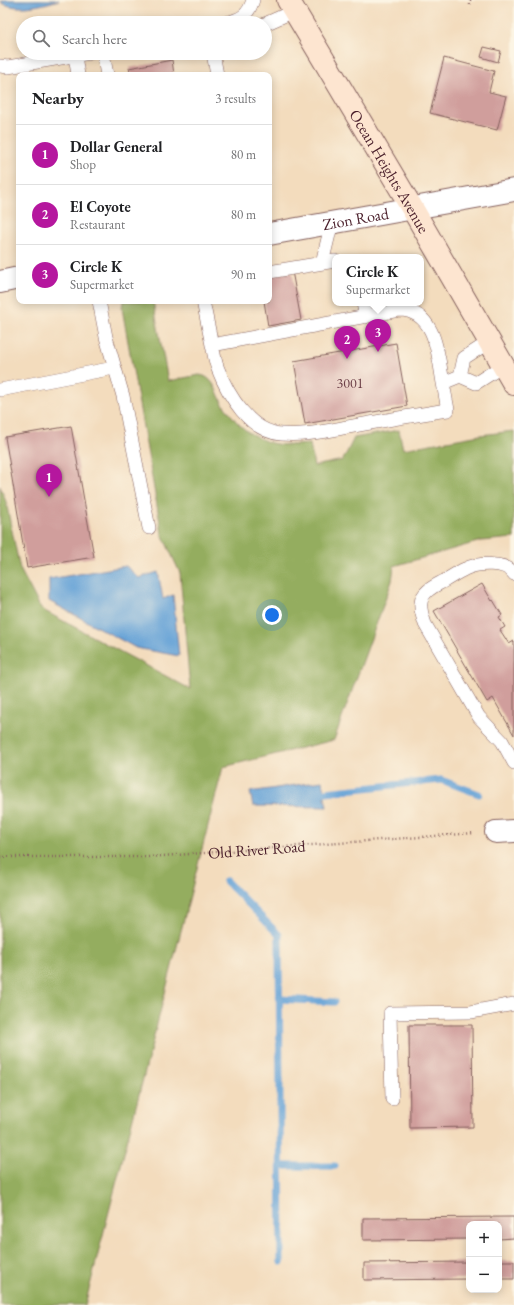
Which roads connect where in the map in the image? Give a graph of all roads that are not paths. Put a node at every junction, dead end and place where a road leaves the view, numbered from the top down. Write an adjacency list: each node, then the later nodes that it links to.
1 (253, 0): 3 (lane)
2 (291, 6): 4 (lane); 14 (main road, Ocean Heights Avenue)
3 (244, 16)
4 (272, 19)
5 (51, 60): 9 (lane)
6 (76, 60): 10 (lane)
7 (104, 60): 11 (lane)
8 (214, 60): 12 (lane)
9 (0, 66)
10 (78, 72)
11 (106, 72)
12 (216, 72)
13 (514, 190): 14 (street, Zion Road)
14 (412, 208): 15 (street, Zion Road); 26 (main road, Ocean Heights Avenue)
15 (332, 222): 16 (street, Zion Road); 18 (lane)
16 (272, 233)
17 (332, 261): 18 (lane)
18 (322, 263): 19 (lane)
19 (272, 271)
20 (16, 279): 21 (street)
21 (0, 282)
22 (100, 304): 29 (lane)
23 (204, 304): 27 (lane)
24 (364, 306): 25 (lane)
25 (366, 317): 27 (lane); 31 (lane)
26 (490, 342): 28 (main road, Ocean Heights Avenue); 30 (lane)
27 (212, 345): 31 (lane)
28 (504, 365): 30 (lane); 32 (main road, Ocean Heights Avenue)
29 (114, 368): 33 (lane); 34 (lane)
30 (460, 376): 31 (lane)
31 (442, 383)
32 (514, 384)
33 (0, 390)
34 (148, 528)
35 (513, 573): 36 (lane)
36 (514, 763)
37 (514, 1004): 38 (lane)
38 (392, 1099)

